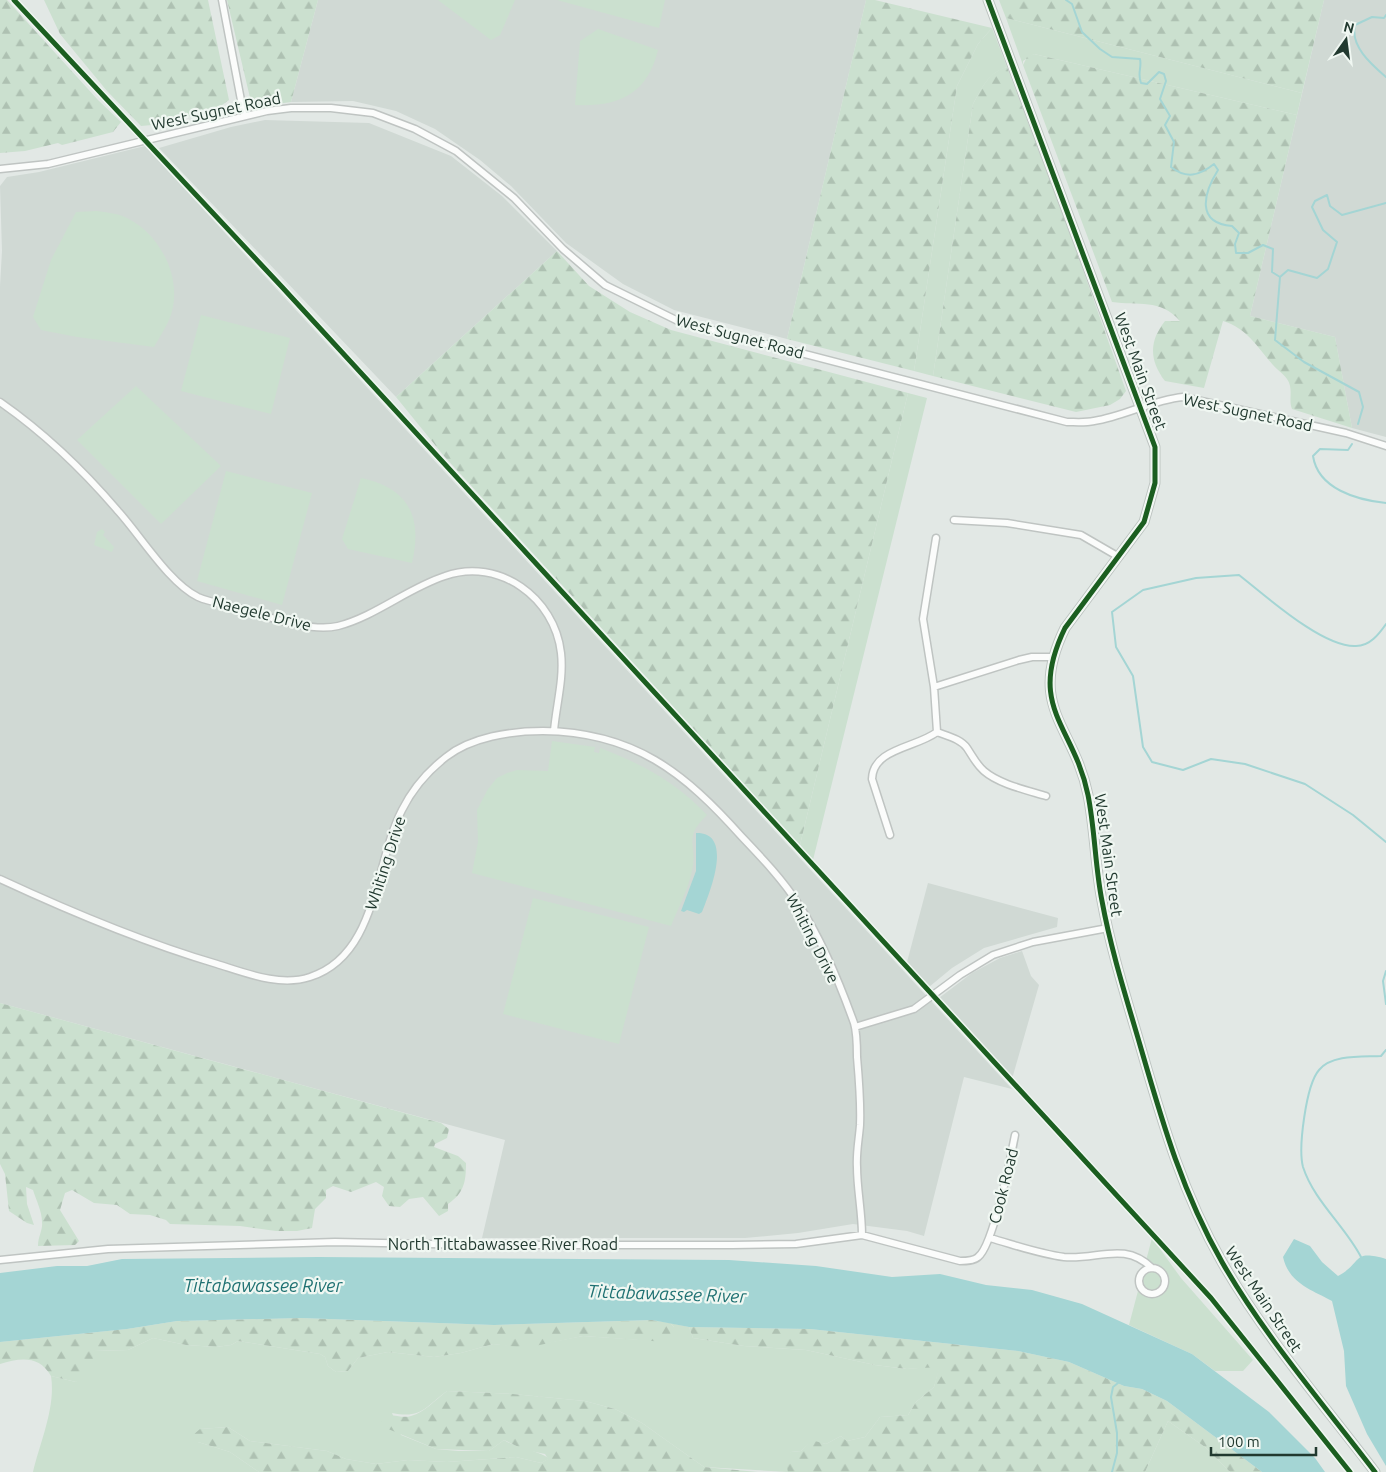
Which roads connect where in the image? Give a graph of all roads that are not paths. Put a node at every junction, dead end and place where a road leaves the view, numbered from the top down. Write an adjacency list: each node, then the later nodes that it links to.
1 (222, 0): 3 (street)
2 (988, 0): 6 (street, West Main Street)
3 (244, 116): 4 (street, West Sugnet Road); 6 (street, West Sugnet Road)
4 (0, 169)
5 (0, 402): 13 (street, Naegele Drive)
6 (1141, 407): 7 (street, West Sugnet Road); 10 (street, West Main Street)
7 (1386, 446)
8 (954, 520): 10 (street)
9 (936, 538): 12 (street)
10 (1119, 557): 11 (street, West Main Street)
11 (1053, 657): 12 (street); 18 (street, West Main Street)
12 (934, 687): 14 (street)
13 (554, 731): 17 (street, Whiting Drive); 19 (street, Whiting Drive)
14 (937, 732): 15 (street); 16 (street)
15 (1046, 796)
16 (890, 835)
17 (0, 879)
18 (1108, 928): 19 (street); 25 (street, West Main Street)
19 (855, 1027): 21 (street, Whiting Drive)
20 (1015, 1135): 22 (street, Cook Road)
21 (862, 1235): 22 (street, North Tittabawassee River Road); 23 (street, North Tittabawassee River Road)
22 (990, 1238): 24 (street)
23 (0, 1260)
24 (1152, 1268): 24 (street)
25 (1375, 1472)

